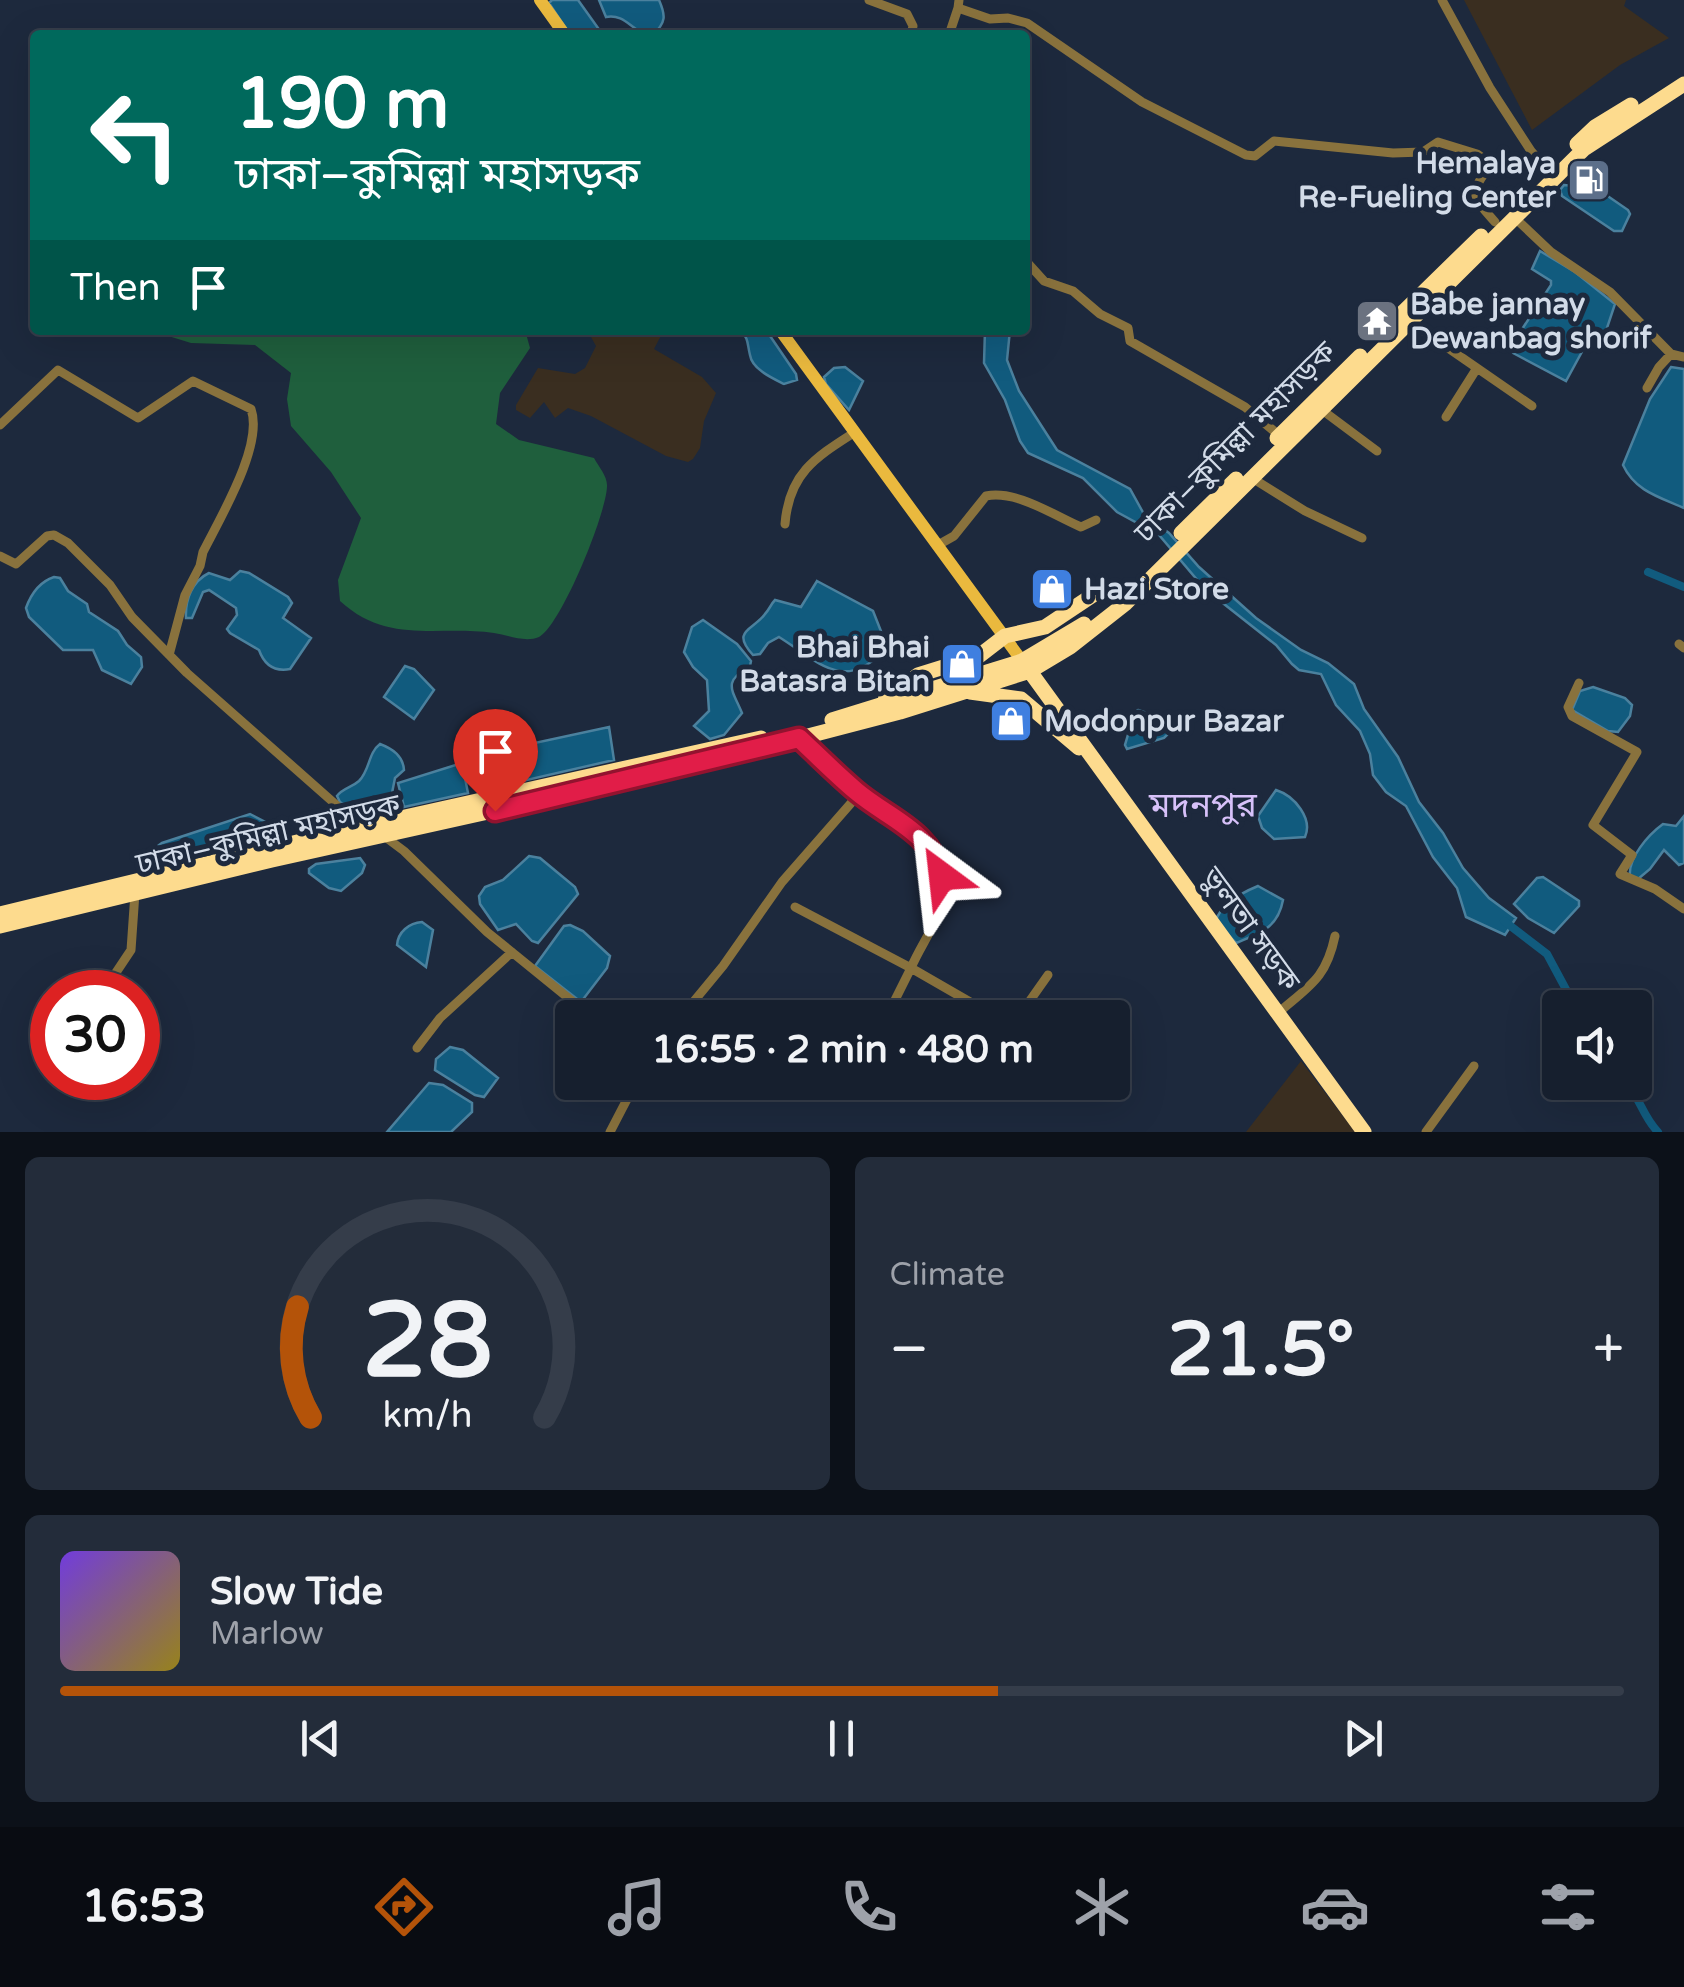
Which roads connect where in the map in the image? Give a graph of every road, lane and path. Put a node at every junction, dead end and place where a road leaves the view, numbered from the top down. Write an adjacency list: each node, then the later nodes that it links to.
1 (540, 0): 5 (main road)
2 (869, 0): 6 (street)
3 (1442, 0): 10 (street)
4 (959, 4): 7 (street); 12 (street)
5 (561, 30)
6 (912, 30)
7 (951, 30)
8 (1684, 73): 10 (highway, ঢাকা–কুমিল্লা মহাসড়ক)
9 (1684, 84): 11 (highway, ঢাকা–কুমিল্লা মহাসড়ক)
10 (1552, 166): 12 (highway, ঢাকা–কুমিল্লা মহাসড়ক)
11 (1514, 217): 14 (highway, ঢাকা–কুমিল্লা মহাসড়ক); 16 (street)
12 (1495, 222): 25 (highway, ঢাকা–কুমিল্লা মহাসড়ক)
13 (1030, 265): 25 (street)
14 (1410, 320): 18 (street); 21 (highway, ঢাকা–কুমিল্লা মহাসড়ক)
15 (788, 335): 24 (main road)
16 (1671, 354): 17 (street); 19 (street)
17 (1684, 357)
18 (1478, 368): 20 (street); 22 (street)
19 (1647, 388)
20 (1532, 406)
21 (1322, 410): 26 (street); 27 (highway, ঢাকা–কুমিল্লা মহাসড়ক)
22 (1446, 417)
23 (0, 425): 37 (street)
24 (855, 432): 29 (street); 32 (main road)
25 (1280, 436): 30 (highway, ঢাকা–কুমিল্লা মহাসড়ক)
26 (1377, 451)
27 (1252, 478): 30 (highway, ঢাকা–কুমিল্লা মহাসড়ক); 31 (street)
28 (1096, 520): 32 (street)
29 (785, 524)
30 (1192, 530): 34 (highway, ঢাকা–কুমিল্লা মহাসড়ক)
31 (1362, 538)
32 (938, 545): 36 (main road)
33 (0, 556): 37 (street)
34 (1165, 557): 35 (highway, ঢাকা–কুমিল্লা মহাসড়ক); 38 (highway, ঢাকা–কুমিল্লা মহাসড়ক)
35 (1130, 586): 36 (highway); 38 (highway, ঢাকা–কুমিল্লা মহাসড়ক)
36 (1006, 636): 38 (main road); 41 (highway)
37 (169, 654): 45 (street)
38 (1026, 666): 40 (highway, ঢাকা–কুমিল্লা মহাসড়ক); 41 (highway, ঢাকা–কুমিল্লা মহাসড়ক); 43 (highway, ভুলতা সড়ক)
39 (1579, 684): 49 (street)
40 (959, 691): 42 (highway, ঢাকা–কুমিল্লা মহাসড়ক); 43 (highway)
41 (882, 702): 45 (highway, ঢাকা–কুমিল্লা মহাসড়ক)
42 (799, 738): 44 (street); 46 (highway, ঢাকা–কুমিল্লা মহাসড়ক)
43 (1090, 756): 60 (highway, ভুলতা সড়ক)
44 (859, 794): 54 (street); 58 (street)
45 (351, 829): 50 (highway, ঢাকা–কুমিল্লা মহাসড়ক)
46 (383, 836): 47 (highway, ঢাকা–কুমিল্লা মহাসড়ক); 53 (street)
47 (135, 893): 51 (highway, ঢাকা–কুমিল্লা মহাসড়ক); 55 (street)
48 (795, 907): 54 (street)
49 (1684, 909)
50 (0, 914)
51 (0, 926)
52 (1335, 936): 60 (street)
53 (512, 952): 57 (street); 61 (street)
54 (910, 968): 56 (street); 59 (street)
55 (120, 970)
56 (1048, 975)
57 (571, 1000)
58 (695, 1000)
59 (895, 1000)
60 (1278, 1014): 65 (highway, ভুলতা সড়ক)
61 (417, 1048)
62 (1474, 1066): 66 (street)
63 (627, 1100): 64 (street)
64 (610, 1132)
65 (1364, 1132)
66 (1426, 1132)

